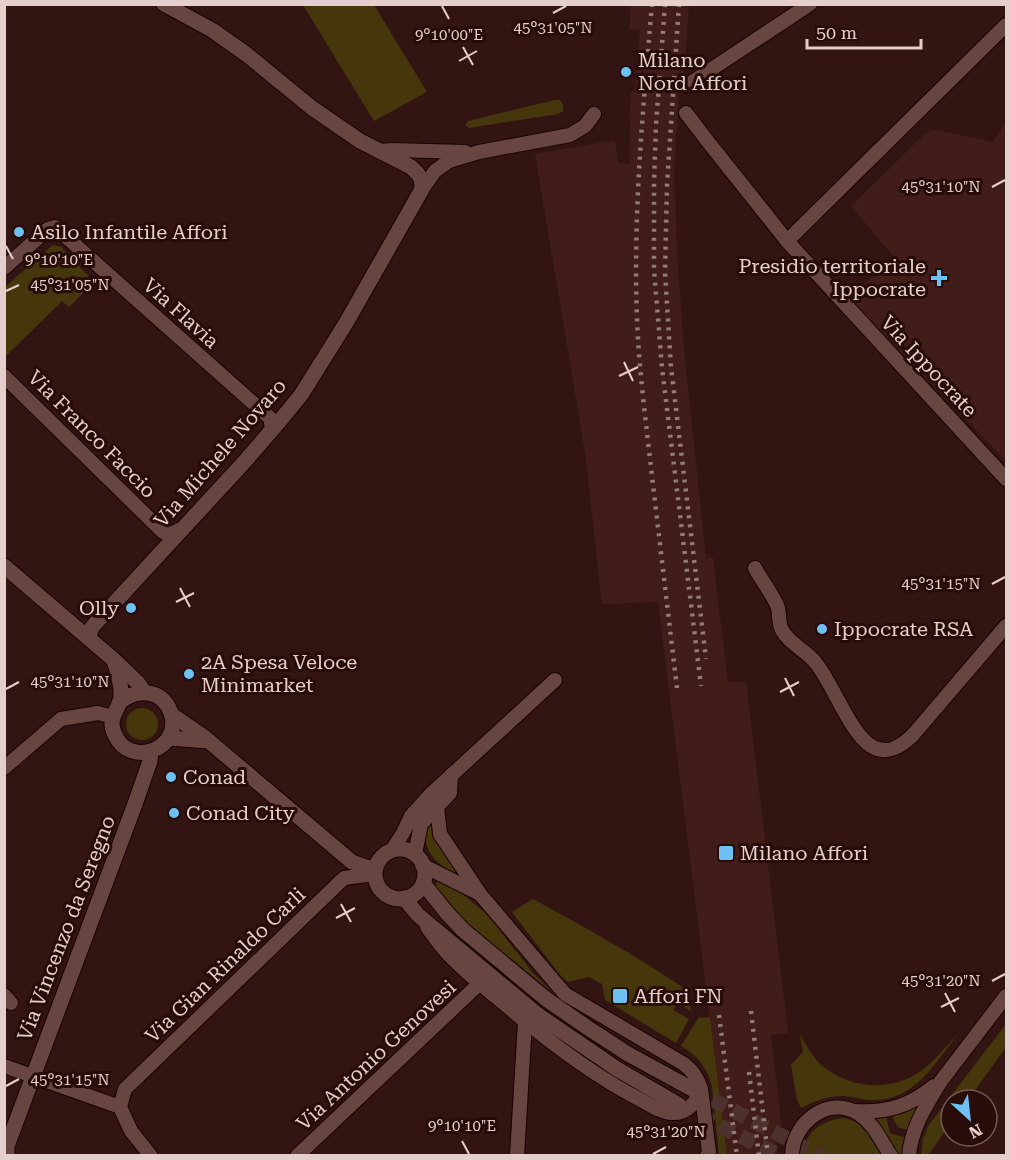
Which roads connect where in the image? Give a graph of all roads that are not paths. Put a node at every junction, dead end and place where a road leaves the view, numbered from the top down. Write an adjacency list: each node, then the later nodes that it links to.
1 (164, 4): 7 (main road)
2 (810, 4): 4 (street)
3 (1006, 25): 10 (street)
4 (686, 86)
5 (686, 113): 10 (street, Via Ippocrate)
6 (594, 114): 8 (street)
7 (378, 151): 8 (street); 9 (main road)
8 (479, 152): 9 (street)
9 (421, 191): 13 (main road, Via Michele Novaro)
10 (787, 241): 14 (street, Via Ippocrate)
11 (4, 268): 13 (street, Via Flavia)
12 (4, 376): 15 (street, Via Franco Faccio)
13 (271, 432): 15 (main road, Via Michele Novaro)
14 (1006, 479)
15 (181, 530): 19 (main road, Via Michele Novaro)
16 (4, 566): 19 (main road)
17 (755, 568): 18 (street)
18 (1006, 626)
19 (89, 638): 20 (main road)
20 (114, 660): 22 (main road); 23 (main road)
21 (555, 680): 30 (street)
22 (144, 692): 23 (main road); 24 (main road)
23 (116, 710): 27 (main road); 29 (street)
24 (172, 715): 25 (main road); 26 (main road)
25 (169, 738): 26 (main road); 28 (main road)
26 (209, 741): 35 (main road)
27 (134, 752): 28 (main road); 31 (main road, Via Vincenzo da Seregno)
28 (151, 752): 31 (main road, Via Vincenzo da Seregno)
29 (4, 768)
30 (451, 775): 32 (street); 33 (street)
31 (140, 792): 44 (main road, Via Vincenzo da Seregno)
32 (437, 807): 34 (street); 37 (street)
33 (392, 850): 34 (main road); 35 (main road)
34 (419, 860): 36 (main road); 37 (street)
35 (376, 868): 38 (main road); 48 (street, Via Gian Rinaldo Carli)
36 (423, 883): 38 (main road); 46 (main road)
37 (480, 894): 46 (street)
38 (404, 898): 39 (main road)
39 (418, 915): 40 (street); 47 (main road)
40 (480, 983): 42 (street); 52 (street, Via Antonio Genovesi)
41 (1006, 996): 45 (street)
42 (525, 1022): 46 (street); 53 (street)
43 (4, 1065): 44 (street)
44 (33, 1077): 48 (street); 50 (main road, Via Vincenzo da Seregno)
45 (941, 1081): 49 (street); 57 (street)
46 (696, 1089): 54 (street)
47 (679, 1105)
48 (120, 1107): 51 (street)
49 (855, 1112): 55 (street); 56 (street)
50 (6, 1150)
51 (151, 1155)
52 (297, 1155)
53 (518, 1155)
54 (707, 1155)
55 (792, 1155)
56 (891, 1155)
57 (909, 1155)

